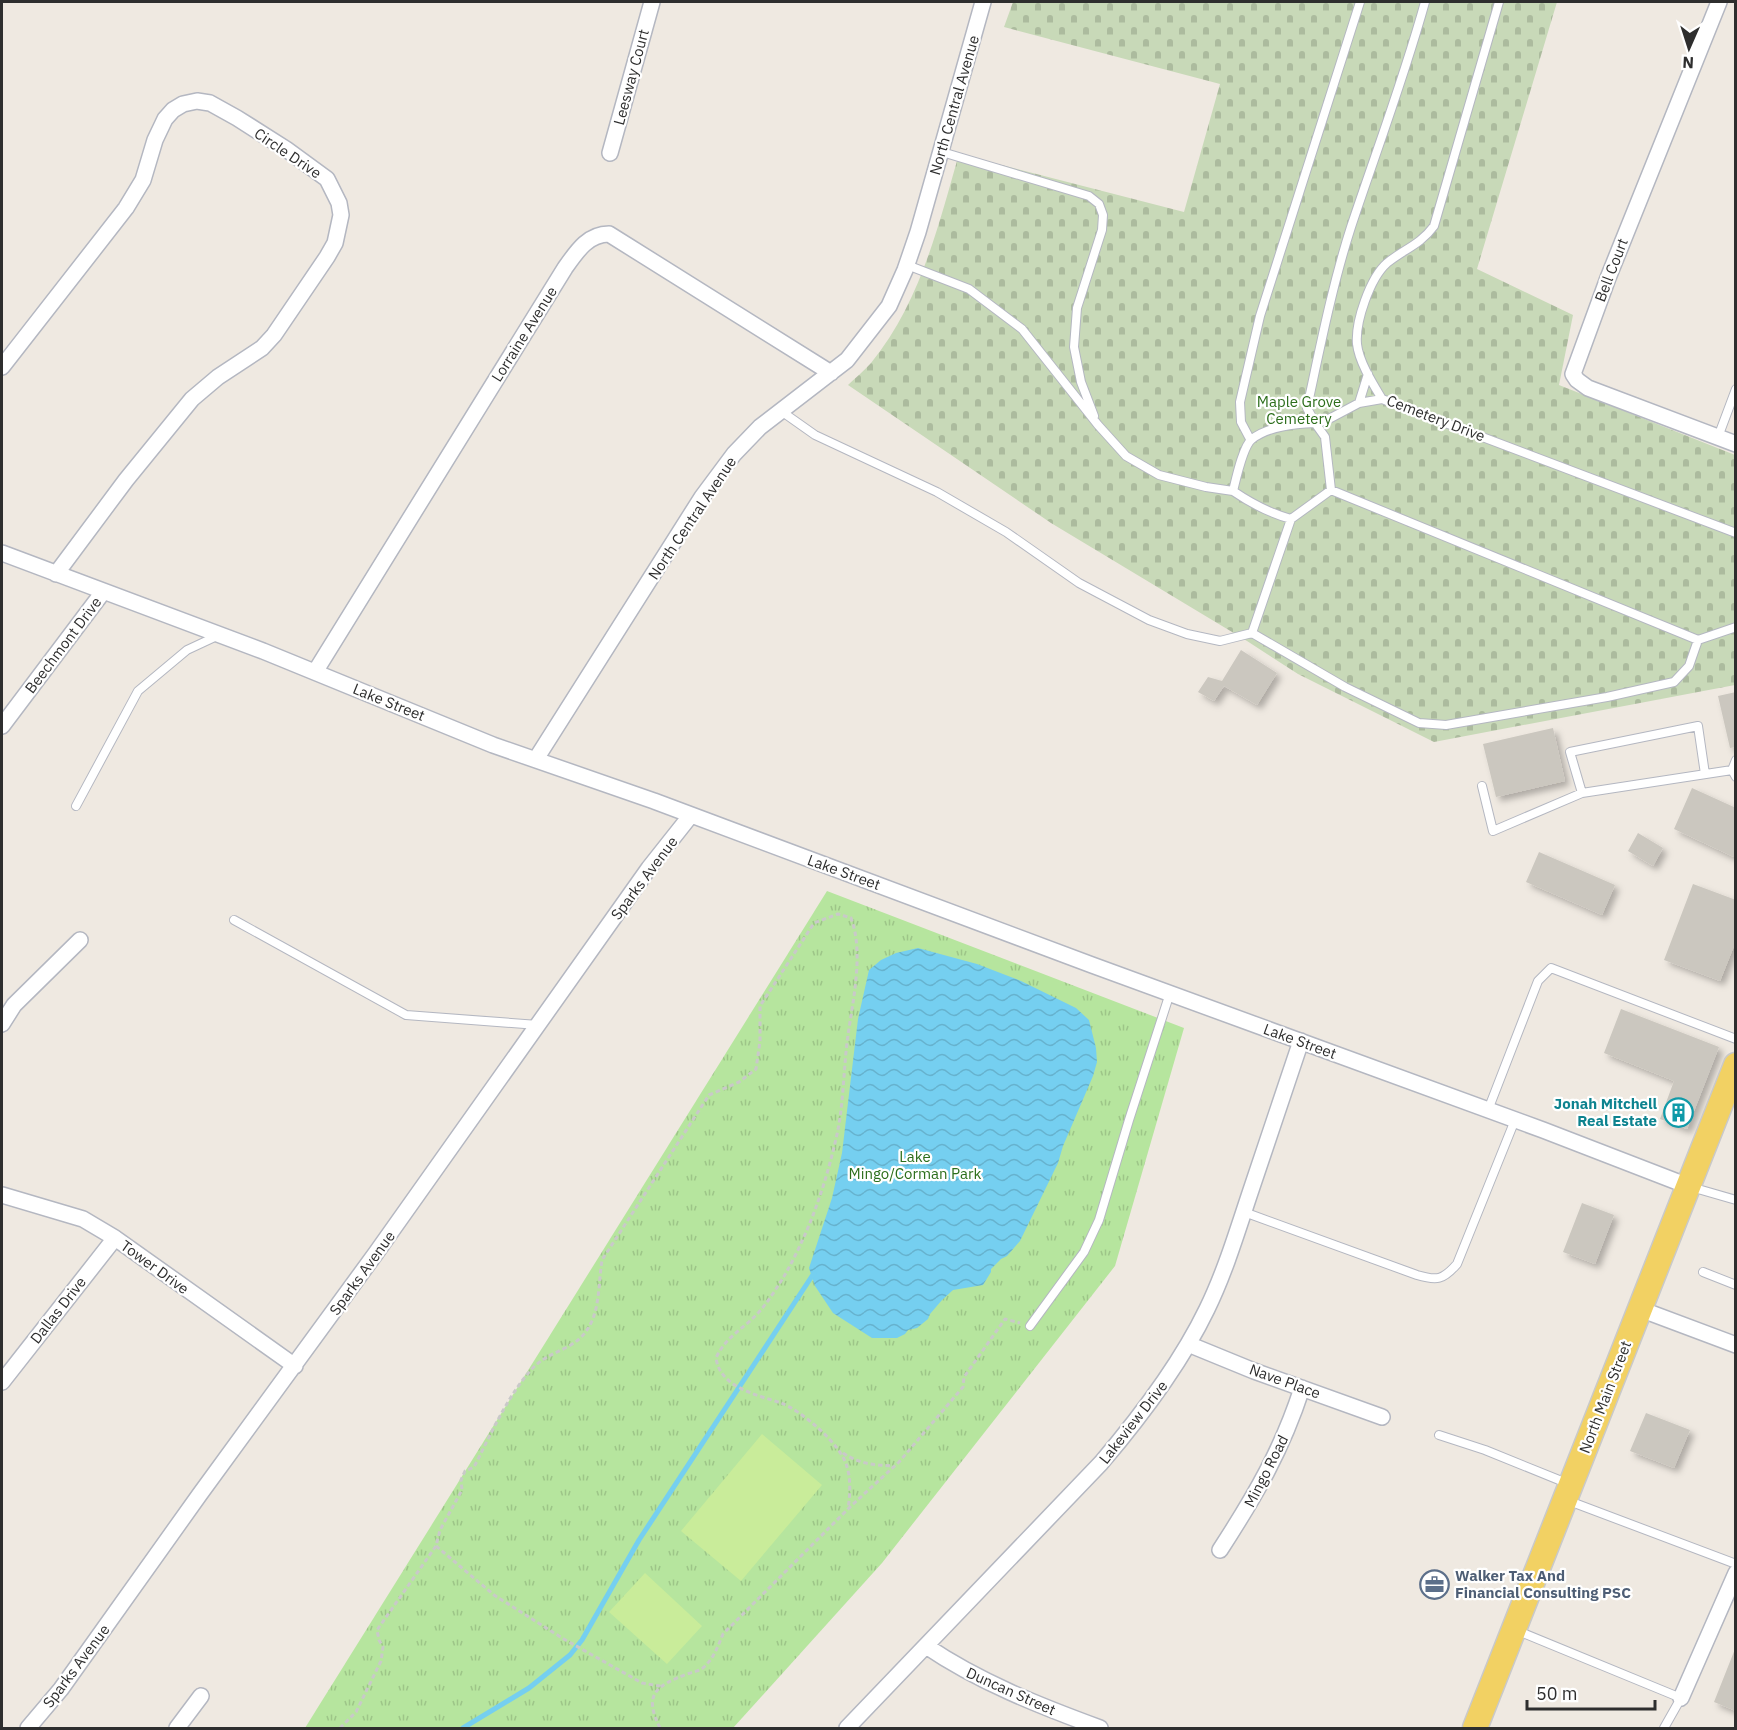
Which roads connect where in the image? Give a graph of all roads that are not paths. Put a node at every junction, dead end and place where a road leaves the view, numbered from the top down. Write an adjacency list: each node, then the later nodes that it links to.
1 (652, 2): 8 (street, Leesway Court)
2 (983, 2): 7 (street, North Central Avenue)
3 (1360, 2): 20 (lane)
4 (1425, 2): 17 (lane)
5 (1499, 2): 12 (lane, Cemetery Drive)
6 (1719, 2): 19 (street, Bell Court)
7 (942, 152): 9 (street, North Central Avenue); 18 (lane)
8 (610, 153)
9 (907, 265): 11 (street, North Central Avenue); 18 (lane)
10 (2, 367): 27 (street, Circle Drive)
11 (831, 373): 16 (street, North Central Avenue); 33 (street, Lorraine Avenue)
12 (1368, 374): 14 (lane, Cemetery Drive); 15 (lane)
13 (1736, 389): 19 (lane)
14 (1382, 399): 15 (lane); 25 (lane, Cemetery Drive)
15 (1359, 403): 17 (lane)
16 (781, 411): 30 (lane); 35 (street, North Central Avenue)
17 (1315, 423): 20 (lane); 22 (lane)
18 (1098, 425): 23 (lane)
19 (1718, 437): 21 (street, Bell Court)
20 (1251, 439): 23 (lane)
21 (1736, 444)
22 (1330, 490): 24 (lane); 32 (lane)
23 (1233, 491): 24 (lane)
24 (1291, 519): 30 (lane)
25 (1736, 532)
26 (2, 553): 27 (street, Lake Street)
27 (56, 574): 28 (street, Lake Street)
28 (103, 592): 31 (street, Lake Street); 34 (street, Beechmont Drive)
29 (1736, 627): 32 (lane)
30 (1252, 633): 32 (lane)
31 (219, 635): 33 (street, Lake Street); 41 (lane)
32 (1698, 640)
33 (315, 672): 35 (street, Lake Street)
34 (2, 726)
35 (536, 759): 42 (street, Lake Street)
36 (1736, 760): 38 (lane)
37 (1705, 774): 38 (lane); 40 (lane); 40 (lane)
38 (1733, 774)
39 (1482, 786): 40 (lane)
40 (1582, 793)
41 (76, 806)
42 (691, 815): 45 (street, Lake Street); 47 (street, Sparks Avenue)
43 (234, 920): 47 (lane)
44 (80, 940): 46 (street)
45 (1170, 993): 49 (street, Lake Street); 61 (lane)
46 (2, 1024)
47 (539, 1025): 64 (street, Sparks Avenue)
48 (1736, 1039): 51 (lane)
49 (1300, 1041): 51 (street, Lake Street); 56 (street, Lakeview Drive)
50 (1736, 1065): 53 (main road, North Main Street)
51 (1488, 1110): 52 (street, Lake Street)
52 (1515, 1120): 53 (street, Lake Street); 56 (lane)
53 (1688, 1186): 55 (lane); 60 (main road, North Main Street)
54 (2, 1194): 57 (street, Tower Drive)
55 (1736, 1200)
56 (1244, 1212): 62 (street, Lakeview Drive)
57 (115, 1238): 64 (street, Tower Drive); 65 (street, Dallas Drive)
58 (1703, 1272): 59 (lane)
59 (1736, 1286)
60 (1640, 1309): 63 (street); 69 (main road, North Main Street)
61 (1030, 1326)
62 (1188, 1344): 66 (street, Nave Place); 74 (street, Lakeview Drive)
63 (1736, 1345)
64 (295, 1366): 77 (street, Sparks Avenue)
65 (2, 1382)
66 (1302, 1388): 67 (street, Nave Place); 70 (street, Mingo Road)
67 (1382, 1417)
68 (1439, 1435): 69 (lane)
69 (1568, 1492): 71 (lane); 73 (main road, North Main Street)
70 (1220, 1550)
71 (1736, 1564)
72 (1736, 1573): 76 (street)
73 (1514, 1629): 76 (lane); 81 (main road, North Main Street)
74 (926, 1646): 79 (street, Lakeview Drive); 80 (street, Duncan Street)
75 (201, 1696): 78 (street)
76 (1681, 1698): 82 (lane)
77 (28, 1728)
78 (177, 1728)
79 (847, 1728)
80 (1100, 1728)
81 (1475, 1728)
82 (1664, 1728)

